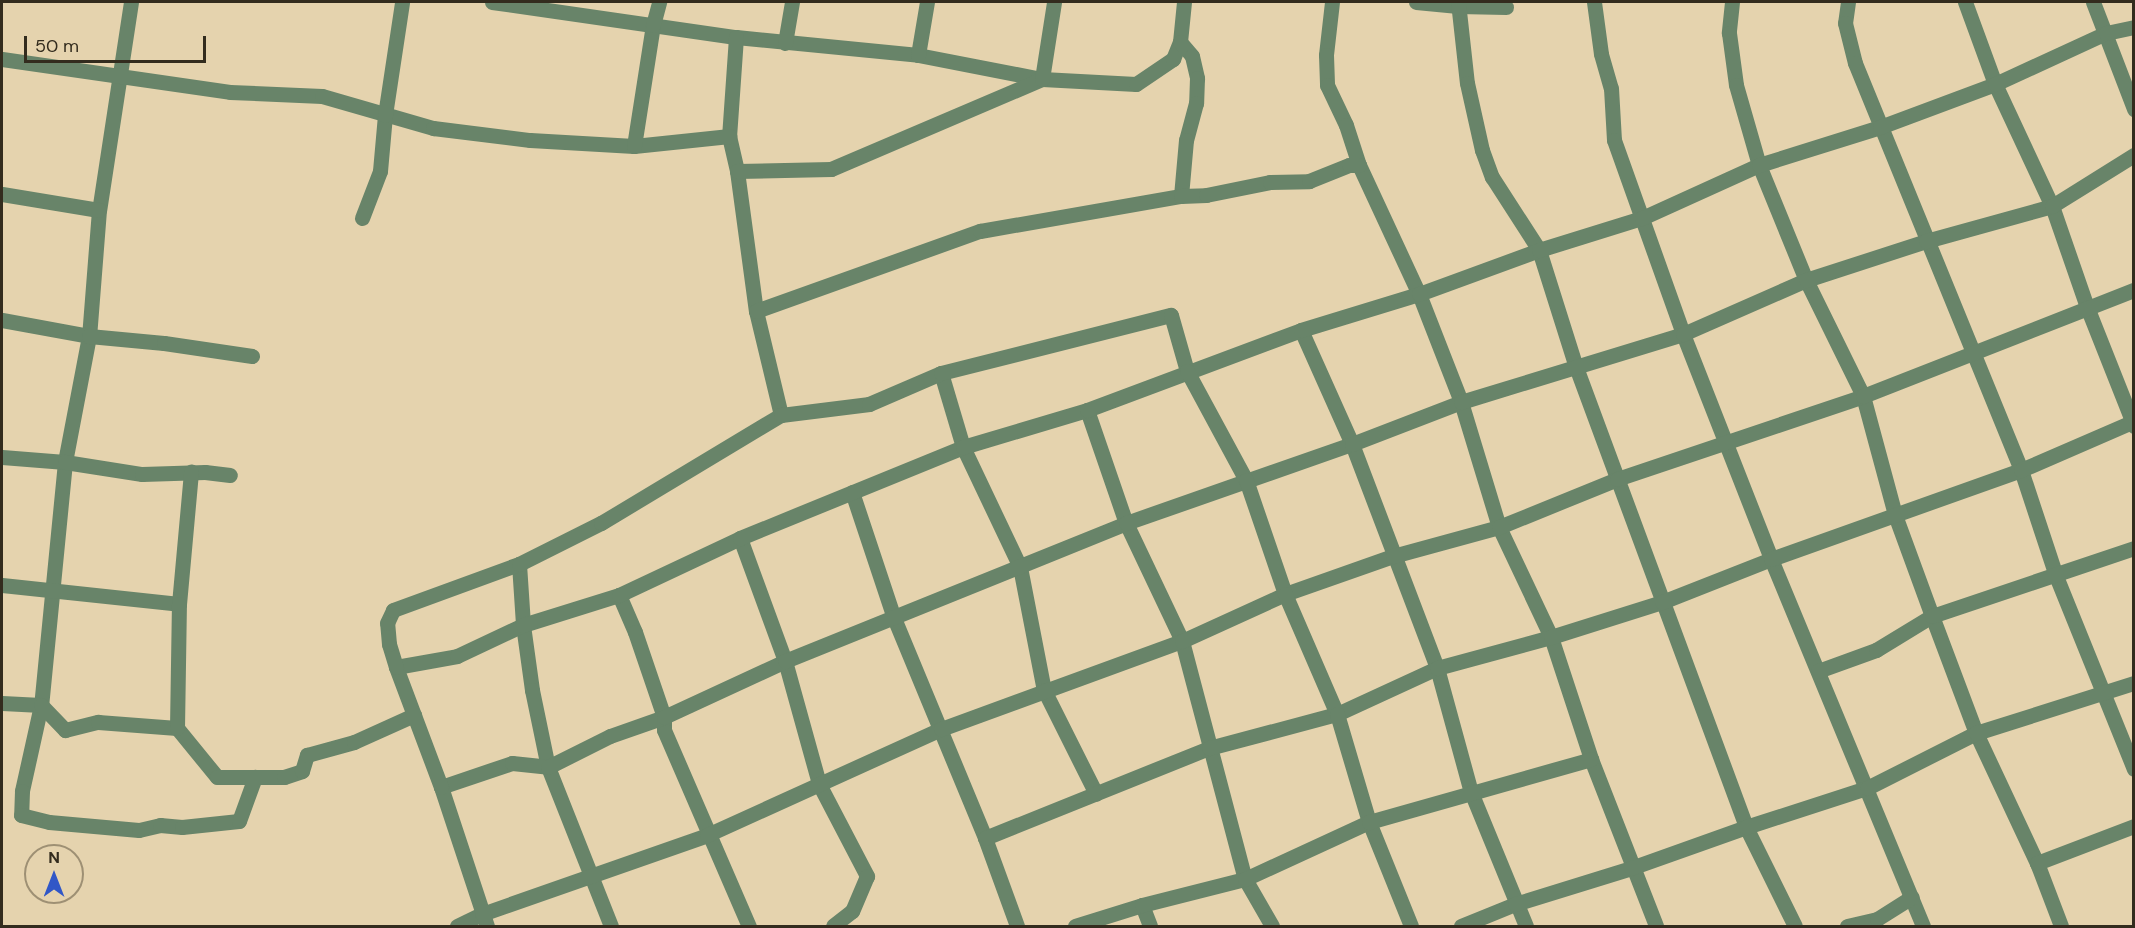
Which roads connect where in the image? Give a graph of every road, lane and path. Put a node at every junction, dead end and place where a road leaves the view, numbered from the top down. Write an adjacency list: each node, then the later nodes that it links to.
1 (131, 2): 27 (street)
2 (402, 2): 31 (street)
3 (492, 2): 17 (street)
4 (659, 2): 19 (street)
5 (792, 2): 24 (street)
6 (927, 2): 25 (street)
7 (1054, 2): 28 (street)
8 (1184, 2): 23 (street)
9 (1332, 2): 36 (street)
10 (1416, 2): 16 (street)
11 (1594, 2): 44 (street)
12 (1732, 2): 37 (street)
13 (1848, 2): 32 (street)
14 (1965, 2): 29 (street)
15 (2093, 2): 21 (street)
16 (1458, 4): 18 (street); 46 (street)
17 (534, 5): 19 (street)
18 (1506, 7)
19 (653, 25): 22 (street); 34 (street)
20 (2133, 27): 21 (street)
21 (2106, 33): 29 (street); 30 (street)
22 (736, 37): 24 (street); 33 (street)
23 (1179, 42): 28 (street); 40 (street)
24 (785, 43): 25 (street)
25 (918, 55): 28 (street)
26 (2, 59): 27 (street)
27 (119, 77): 31 (street); 42 (street)
28 (1042, 79): 38 (street)
29 (1995, 84): 32 (street); 41 (street)
30 (2133, 109)
31 (385, 115): 34 (street); 43 (street)
32 (1880, 127): 37 (street); 45 (street)
33 (729, 136): 34 (street); 38 (street)
34 (634, 146)
35 (2133, 155): 41 (street)
36 (1359, 165): 40 (street); 49 (street)
37 (1759, 165): 44 (street); 47 (street)
38 (737, 171): 51 (street)
39 (2, 194): 42 (street)
40 (1181, 196): 51 (street)
41 (2052, 206): 45 (street); 50 (street)
42 (99, 210): 55 (street)
43 (362, 218)
44 (1642, 218): 46 (street); 54 (street)
45 (1926, 241): 47 (street); 56 (street)
46 (1539, 250): 49 (street); 58 (street)
47 (1806, 280): 54 (street); 61 (street)
48 (2133, 290): 50 (street)
49 (1419, 294): 53 (street); 62 (street)
50 (2087, 307): 56 (street); 65 (street)
51 (756, 311): 64 (street)
52 (2, 320): 55 (street)
53 (1301, 330): 59 (street); 66 (street)
54 (1683, 333): 58 (street); 67 (street)
55 (89, 336): 57 (street); 70 (street)
56 (1974, 354): 61 (street); 71 (street)
57 (252, 356)
58 (1576, 367): 62 (street); 74 (street)
59 (1187, 371): 60 (street); 63 (street); 75 (street)
60 (941, 373): 64 (street); 68 (street)
61 (1863, 396): 67 (street); 77 (street)
62 (1461, 402): 66 (street); 79 (street)
63 (1087, 410): 68 (street); 78 (street)
64 (781, 415): 84 (street)
65 (2133, 423): 71 (street)
66 (1352, 444): 75 (street); 82 (street)
67 (1728, 444): 74 (street); 83 (street)
68 (963, 447): 76 (street); 85 (street)
69 (2, 457): 70 (street)
70 (65, 462): 72 (street); 88 (street)
71 (2021, 470): 77 (street); 86 (street)
72 (191, 472): 73 (street); 92 (street)
73 (230, 475)
74 (1617, 479): 79 (street); 91 (street)
75 (1246, 480): 78 (street); 89 (street)
76 (852, 492): 80 (street); 94 (street)
77 (1895, 515): 83 (street); 93 (street)
78 (1126, 523): 85 (street); 97 (street)
79 (1499, 527): 82 (street); 96 (street)
80 (740, 538): 90 (street); 98 (street)
81 (2133, 548): 86 (street)
82 (1393, 556): 89 (street); 100 (street)
83 (1771, 559): 91 (street); 101 (street)
84 (519, 564): 95 (street); 99 (street)
85 (1020, 567): 94 (street); 103 (street)
86 (2056, 576): 93 (street); 104 (street)
87 (2, 585): 88 (street)
88 (53, 592): 92 (street); 106 (street)
89 (1285, 594): 97 (street); 107 (street)
90 (619, 595): 95 (street); 109 (street)
91 (1662, 602): 96 (street); 125 (street)
92 (179, 604): 110 (street)
93 (1932, 616): 101 (street); 112 (street)
94 (894, 618): 98 (street); 111 (street)
95 (523, 625): 99 (street); 115 (street)
96 (1551, 637): 100 (street); 114 (street)
97 (1182, 641): 103 (street); 113 (street)
98 (785, 661): 109 (street); 118 (street)
99 (396, 667): 108 (street)
100 (1437, 668): 107 (street); 121 (street)
101 (1818, 671): 120 (street)
102 (2133, 683): 104 (street)
103 (1044, 690): 111 (street); 122 (street)
104 (2102, 693): 112 (street); 116 (street)
105 (2, 703): 106 (street)
106 (41, 705): 110 (street); 117 (street)
107 (1336, 714): 113 (street); 123 (street)
108 (414, 715): 117 (street); 119 (street)
109 (664, 717): 115 (street); 126 (street)
110 (177, 728): 117 (street)
111 (941, 729): 118 (street); 127 (street)
112 (1976, 733): 120 (street); 128 (street)
113 (1209, 748): 122 (street); 131 (street)
114 (1591, 759): 121 (street); 129 (street)
115 (548, 767): 119 (street); 130 (street)
116 (2133, 769)
117 (255, 777)
118 (819, 784): 126 (street); 139 (street)
119 (441, 787): 135 (street)
120 (1867, 788): 125 (street); 132 (street)
121 (1471, 792): 123 (street); 133 (street)
122 (1096, 794): 127 (street)
123 (1369, 822): 131 (street); 144 (street)
124 (2133, 826): 128 (street)
125 (1746, 827): 129 (street); 148 (street)
126 (707, 835): 130 (street); 138 (street)
127 (984, 838): 140 (street)
128 (2037, 863): 151 (street)
129 (1631, 868): 133 (street); 147 (street)
130 (593, 876): 135 (street); 137 (street)
131 (1245, 879): 134 (street); 143 (street)
132 (1911, 897): 149 (street); 150 (street)
133 (1515, 904): 145 (street); 146 (street)
134 (1142, 905): 141 (street); 142 (street)
135 (485, 920): 136 (street)
136 (457, 927)
137 (611, 927)
138 (749, 927)
139 (833, 927)
140 (1017, 927)
141 (1075, 927)
142 (1150, 927)
143 (1272, 927)
144 (1411, 927)
145 (1461, 927)
146 (1526, 927)
147 (1656, 927)
148 (1795, 927)
149 (1847, 927)
150 (1923, 927)
151 (2061, 927)

